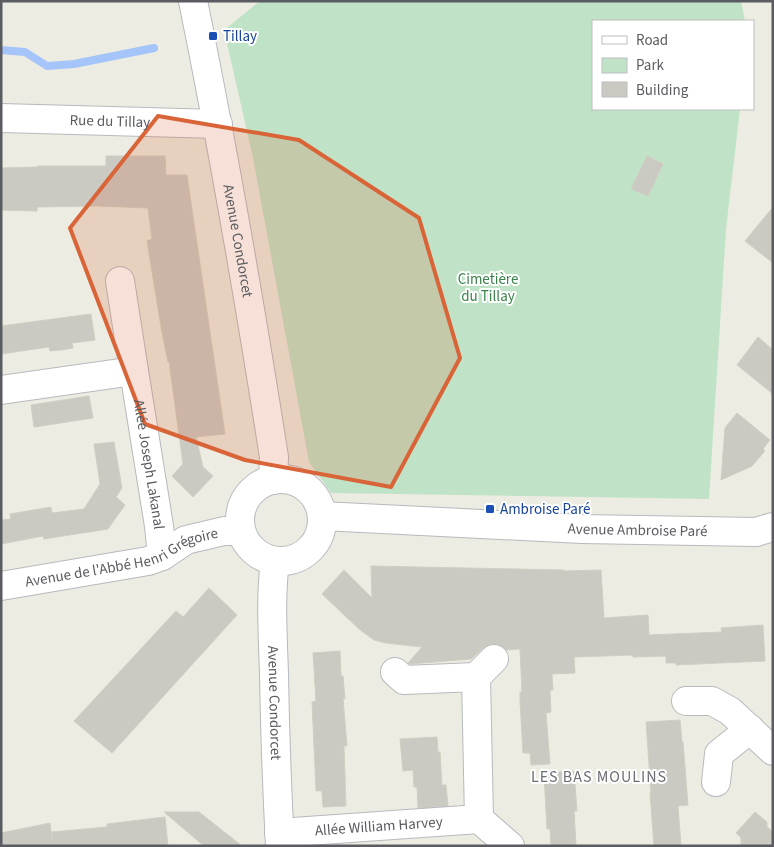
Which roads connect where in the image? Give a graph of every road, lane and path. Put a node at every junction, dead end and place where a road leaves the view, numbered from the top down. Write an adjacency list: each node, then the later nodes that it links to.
1 (193, 1): 3 (street, Avenue Condorcet)
2 (1, 118): 3 (street, Rue du Tillay)
3 (218, 124): 7 (street, Avenue Condorcet)
4 (120, 281): 5 (street, Allée Joseph Lakanal)
5 (134, 371): 6 (street); 11 (street, Allée Joseph Lakanal)
6 (1, 390)
7 (273, 480): 8 (street); 10 (street)
8 (322, 516): 9 (street, Avenue Ambroise Paré); 12 (street)
9 (773, 527)
10 (241, 531): 11 (street, Avenue de l'Abbé Henri Grégoire); 12 (street)
11 (162, 556): 13 (street, Avenue de l'Abbé Henri Grégoire)
12 (275, 561): 20 (street, Avenue Condorcet)
13 (1, 586)
14 (395, 672): 19 (street)
15 (686, 701): 16 (street)
16 (750, 730): 17 (street); 18 (street)
17 (773, 751)
18 (716, 782)
19 (478, 819): 20 (street, Allée William Harvey); 21 (street)
20 (280, 839)
21 (510, 846)

